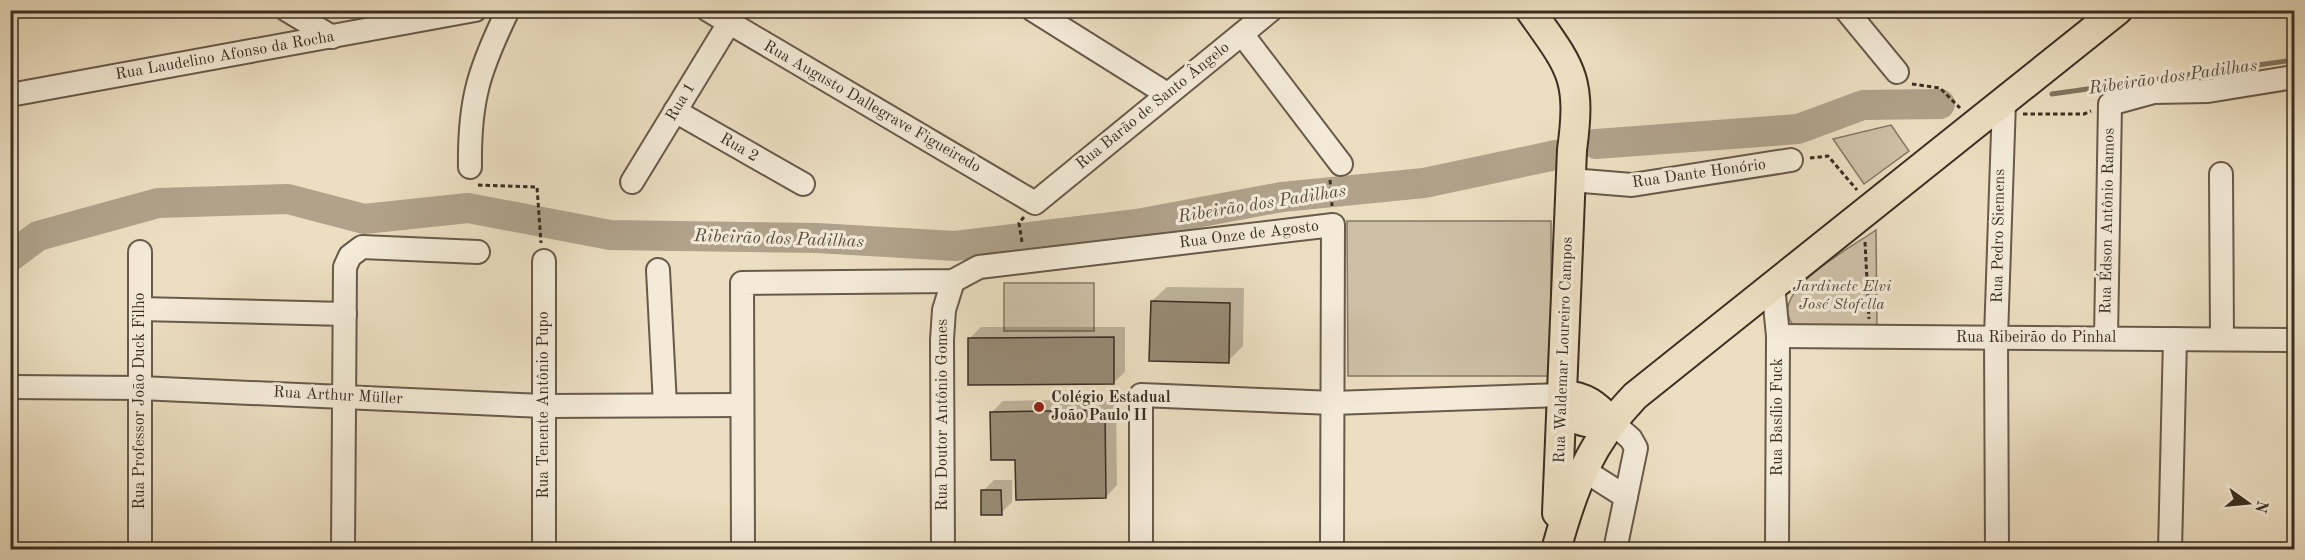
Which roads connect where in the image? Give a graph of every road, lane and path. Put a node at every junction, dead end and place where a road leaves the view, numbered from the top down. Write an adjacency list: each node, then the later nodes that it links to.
1 (287, 10): 12 (street)
2 (475, 10): 12 (street, Rua Laudelino Afonso da Rocha)
3 (508, 10): 22 (street)
4 (708, 10): 10 (street, Rua Augusto Dallegrave Figueiredo)
5 (1033, 10): 15 (street)
6 (1271, 10): 11 (street, Rua Barão de Santo Ângelo)
7 (1530, 10): 25 (main road, Rua Waldemar Loureiro Campos)
8 (1846, 10): 13 (street)
9 (2118, 10): 18 (main road, Rua Waldemar Loureiro Campos)
10 (729, 23): 19 (street, Rua 1); 28 (street, Rua Augusto Dallegrave Figueiredo)
11 (1242, 34): 15 (street, Rua Barão de Santo Ângelo); 23 (street)
12 (332, 37): 16 (street, Rua Laudelino Afonso da Rocha)
13 (1897, 72): 20 (path)
14 (2295, 77): 17 (street)
15 (1167, 94): 28 (street, Rua Barão de Santo Ângelo)
16 (10, 95)
17 (2110, 104): 18 (path); 42 (street, Rua Édson Antônio Ramos)
18 (2003, 108): 20 (main road, Rua Waldemar Loureiro Campos); 41 (street, Rua Pedro Siemens)
19 (675, 111): 26 (street, Rua 1); 27 (street, Rua 2)
20 (1976, 124): 29 (main road, Rua Waldemar Loureiro Campos)
21 (1791, 160): 25 (street, Rua Dante Honório); 29 (path)
22 (470, 167): 33 (path)
23 (1335, 171): 30 (path)
24 (2221, 174): 44 (street)
25 (1571, 180): 49 (main road, Rua Waldemar Loureiro Campos)
26 (632, 182)
27 (803, 184)
28 (1035, 202)
29 (1868, 210): 36 (main road, Rua Waldemar Loureiro Campos); 40 (path)
30 (1333, 215)
31 (140, 252): 37 (street, Rua Professor João Duck Filho)
32 (478, 252): 38 (street)
33 (543, 254): 53 (street, Rua Tenente Antônio Pupo)
34 (658, 270): 51 (street)
35 (953, 281): 50 (street, Rua Onze de Agosto); 52 (street); 61 (street, Rua Doutor Antônio Gomes)
36 (1773, 285): 39 (street, Rua Basílio Fuck); 54 (main road, Rua Waldemar Loureiro Campos)
37 (140, 309): 38 (street); 47 (street, Rua Professor João Duck Filho)
38 (345, 314): 48 (street)
39 (1778, 336): 40 (street, Rua Ribeirão do Pinhal); 66 (street, Rua Basílio Fuck)
40 (1869, 337): 41 (street, Rua Ribeirão do Pinhal)
41 (1996, 338): 42 (street, Rua Ribeirão do Pinhal); 67 (street, Rua Pedro Siemens)
42 (2106, 338): 43 (street, Rua Ribeirão do Pinhal)
43 (2175, 339): 44 (street, Rua Ribeirão do Pinhal); 68 (street)
44 (2222, 339): 45 (street, Rua Ribeirão do Pinhal)
45 (2295, 340)
46 (10, 387): 47 (street, Rua Arthur Müller)
47 (140, 388): 48 (street, Rua Arthur Müller); 57 (street, Rua Professor João Duck Filho)
48 (344, 395): 53 (street, Rua Arthur Müller); 58 (street)
49 (1562, 395): 50 (street); 54 (main road); 64 (main road, Rua Waldemar Loureiro Campos)
50 (1333, 403): 62 (street); 63 (street, Rua Onze de Agosto)
51 (665, 405): 52 (street, Rua Arthur Müller); 53 (street, Rua Arthur Müller)
52 (742, 405): 60 (street)
53 (544, 406): 59 (street, Rua Tenente Antônio Pupo)
54 (1612, 422): 55 (main road, Rua Waldemar Loureiro Campos); 56 (street)
55 (1582, 469): 56 (street); 64 (main road, Rua Waldemar Loureiro Campos)
56 (1626, 497): 65 (street)
57 (140, 549)
58 (343, 549)
59 (544, 549)
60 (743, 549)
61 (943, 549)
62 (1141, 549)
63 (1332, 549)
64 (1556, 549)
65 (1615, 549)
66 (1777, 549)
67 (1997, 549)
68 (2170, 549)

